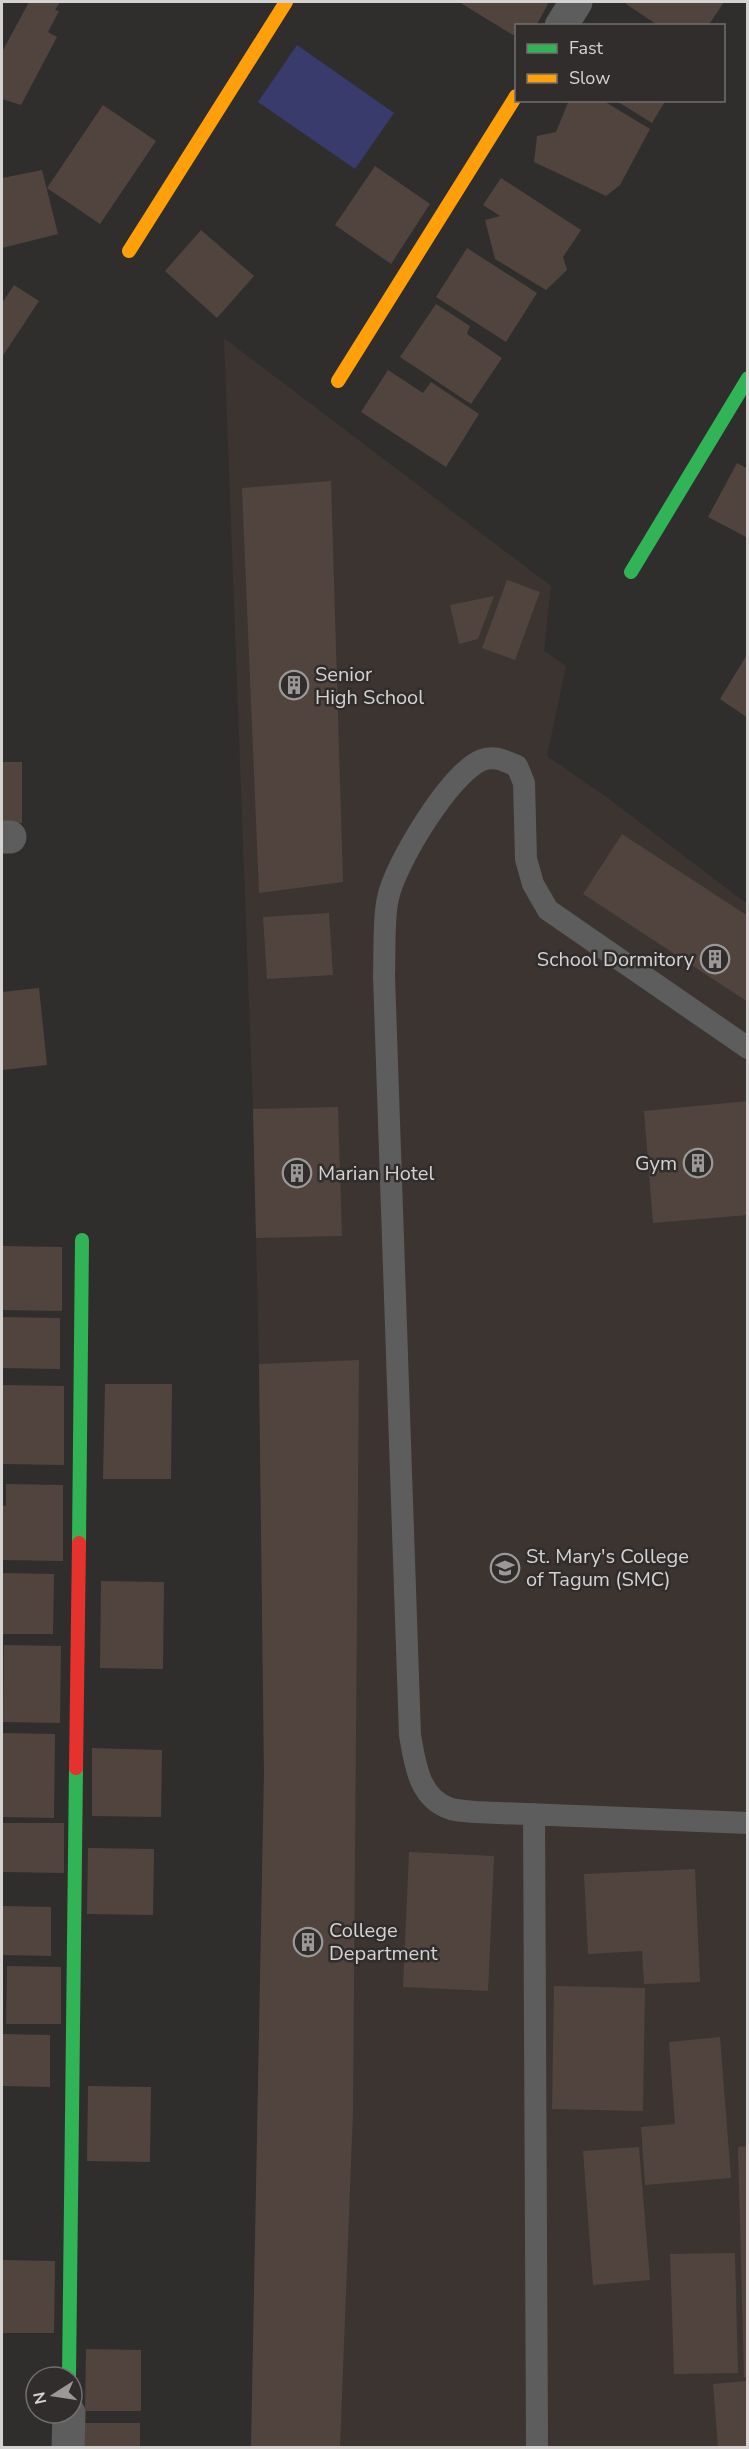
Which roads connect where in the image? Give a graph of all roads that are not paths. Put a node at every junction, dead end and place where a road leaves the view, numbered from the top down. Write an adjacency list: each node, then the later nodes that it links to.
1 (286, 2): 5 (street)
2 (576, 2): 3 (street)
3 (562, 24)
4 (515, 98): 7 (street)
5 (129, 251)
6 (747, 378): 8 (street)
7 (338, 381)
8 (631, 572)
9 (747, 1048): 11 (lane)
10 (82, 1240): 13 (street)
11 (534, 1814): 12 (lane); 16 (lane)
12 (747, 1823)
13 (69, 2365)
14 (69, 2425): 15 (street)
15 (68, 2448)
16 (537, 2448)

